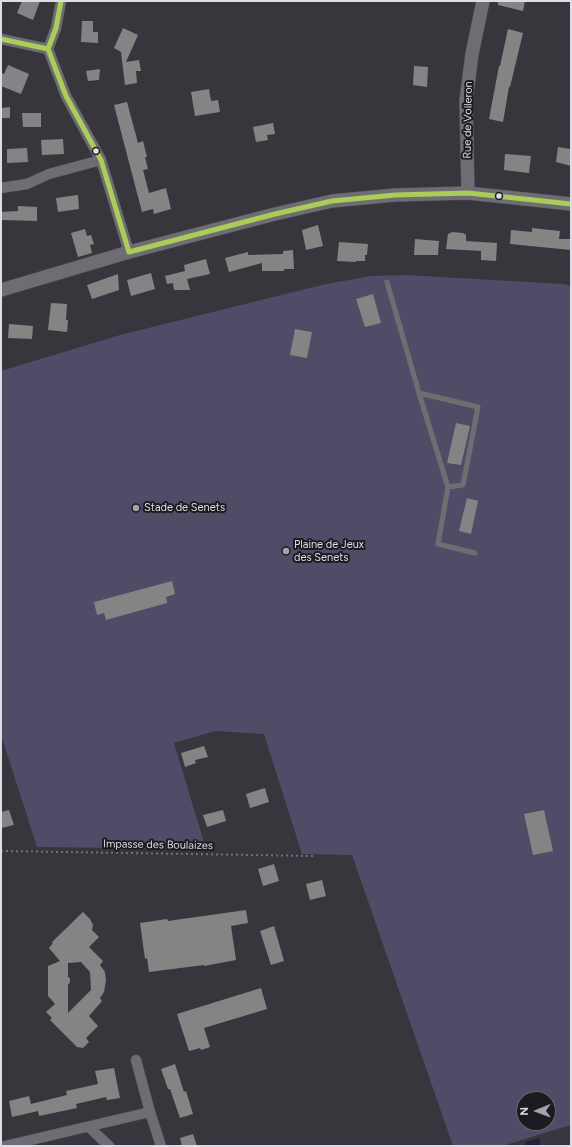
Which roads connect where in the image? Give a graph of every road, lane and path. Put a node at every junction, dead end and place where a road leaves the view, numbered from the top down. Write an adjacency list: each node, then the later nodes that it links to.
1 (61, 1): 4 (street)
2 (483, 1): 7 (street, Rue de Volleron)
3 (1, 39): 4 (street)
4 (48, 49): 5 (street)
5 (101, 160): 6 (street); 9 (street)
6 (1, 188)
7 (468, 193): 8 (street); 9 (street)
8 (571, 204)
9 (129, 252): 11 (street)
10 (387, 282): 12 (lane)
11 (1, 290)
12 (419, 393): 13 (lane); 13 (lane)
13 (448, 487): 14 (lane)
14 (475, 553)
15 (1, 851): 16 (path, Impasse des Boulaizes)
16 (314, 856)
17 (136, 1060): 18 (street)
18 (150, 1112): 19 (street); 22 (street)
19 (89, 1126): 20 (street); 21 (street)
20 (5, 1146)
21 (109, 1146)
22 (161, 1146)

